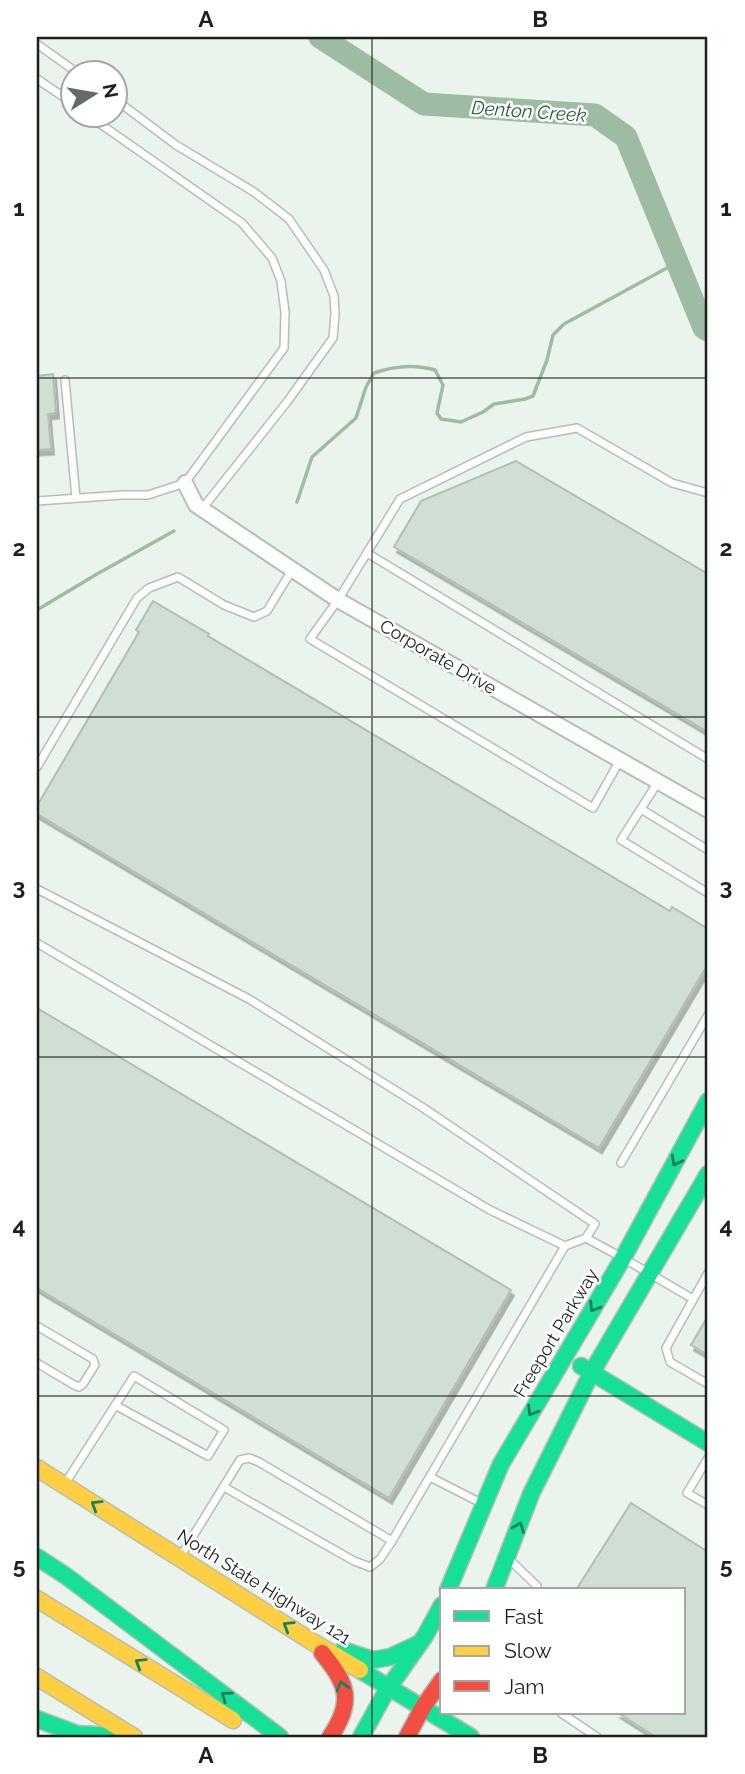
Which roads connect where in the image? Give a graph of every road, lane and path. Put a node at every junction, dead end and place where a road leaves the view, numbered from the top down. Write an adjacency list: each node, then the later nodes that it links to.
1 (37, 44): 2 (lane)
2 (60, 60)
3 (37, 79): 4 (lane)
4 (60, 95)
5 (130, 110): 12 (lane)
6 (109, 130): 8 (lane)
7 (65, 380): 10 (lane)
8 (185, 483): 10 (lane); 12 (street, Corporate Drive)
9 (708, 493): 13 (lane)
10 (76, 498): 11 (lane)
11 (37, 501)
12 (202, 509): 14 (street, Corporate Drive)
13 (367, 553): 15 (lane); 16 (lane)
14 (293, 569): 15 (street, Corporate Drive); 18 (lane)
15 (338, 600): 17 (street, Corporate Drive); 17 (lane)
16 (708, 758)
17 (620, 760): 19 (street, Corporate Drive)
18 (37, 767)
19 (658, 782): 20 (lane); 21 (street, Corporate Drive)
20 (641, 809): 22 (lane); 24 (lane)
21 (708, 810)
22 (708, 850)
23 (37, 890): 30 (lane)
24 (708, 893)
25 (37, 943): 31 (lane)
26 (708, 1015): 28 (lane)
27 (708, 1101): 32 (main road, Freeport Parkway, one-way to 32)
28 (621, 1163)
29 (708, 1174): 33 (main road)
30 (586, 1238): 31 (lane); 32 (lane)
31 (565, 1246): 45 (lane)
32 (623, 1258): 33 (lane); 37 (main road, Freeport Parkway, one-way to 37)
33 (650, 1273): 35 (lane); 39 (main road)
34 (708, 1273): 35 (lane)
35 (693, 1299): 40 (lane)
36 (37, 1326): 38 (lane)
37 (564, 1357): 39 (main road); 48 (main road, Freeport Parkway, one-way to 48)
38 (37, 1363)
39 (592, 1372): 42 (main road); 52 (main road, one-way to 39)
40 (708, 1384)
41 (115, 1405): 41 (lane); 46 (lane)
42 (708, 1443)
43 (708, 1458): 49 (lane)
44 (37, 1468): 46 (main road, North State Highway 121)
45 (430, 1477): 48 (lane); 50 (lane)
46 (63, 1485): 53 (main road, North State Highway 121, one-way to 46)
47 (223, 1488): 50 (lane); 50 (lane); 53 (lane)
48 (484, 1504): 54 (main road, Freeport Parkway)
49 (708, 1505)
50 (392, 1541)
51 (37, 1557): 70 (main road, one-way to 51)
52 (507, 1557): 55 (main road); 56 (lane)
53 (180, 1558): 59 (main road, North State Highway 121, one-way to 53)
54 (449, 1588)
55 (495, 1588)
56 (536, 1588)
57 (37, 1599): 69 (main road, one-way to 57)
58 (440, 1610): 60 (main road)
59 (312, 1641): 60 (main road); 63 (main road, North State Highway 121); 71 (main road, one-way to 59)
60 (420, 1643): 63 (main road)
61 (37, 1677): 68 (main road)
62 (440, 1683): 64 (main road)
63 (389, 1687): 64 (main road, North State Highway 121); 72 (main road)
64 (423, 1707): 73 (main road); 74 (main road, North State Highway 121)
65 (460, 1714): 74 (main road)
66 (562, 1714): 75 (lane)
67 (37, 1718): 68 (main road)
68 (134, 1737)
69 (261, 1737)
70 (280, 1737)
71 (330, 1737)
72 (361, 1737)
73 (407, 1737)
74 (472, 1737)
75 (597, 1737)

